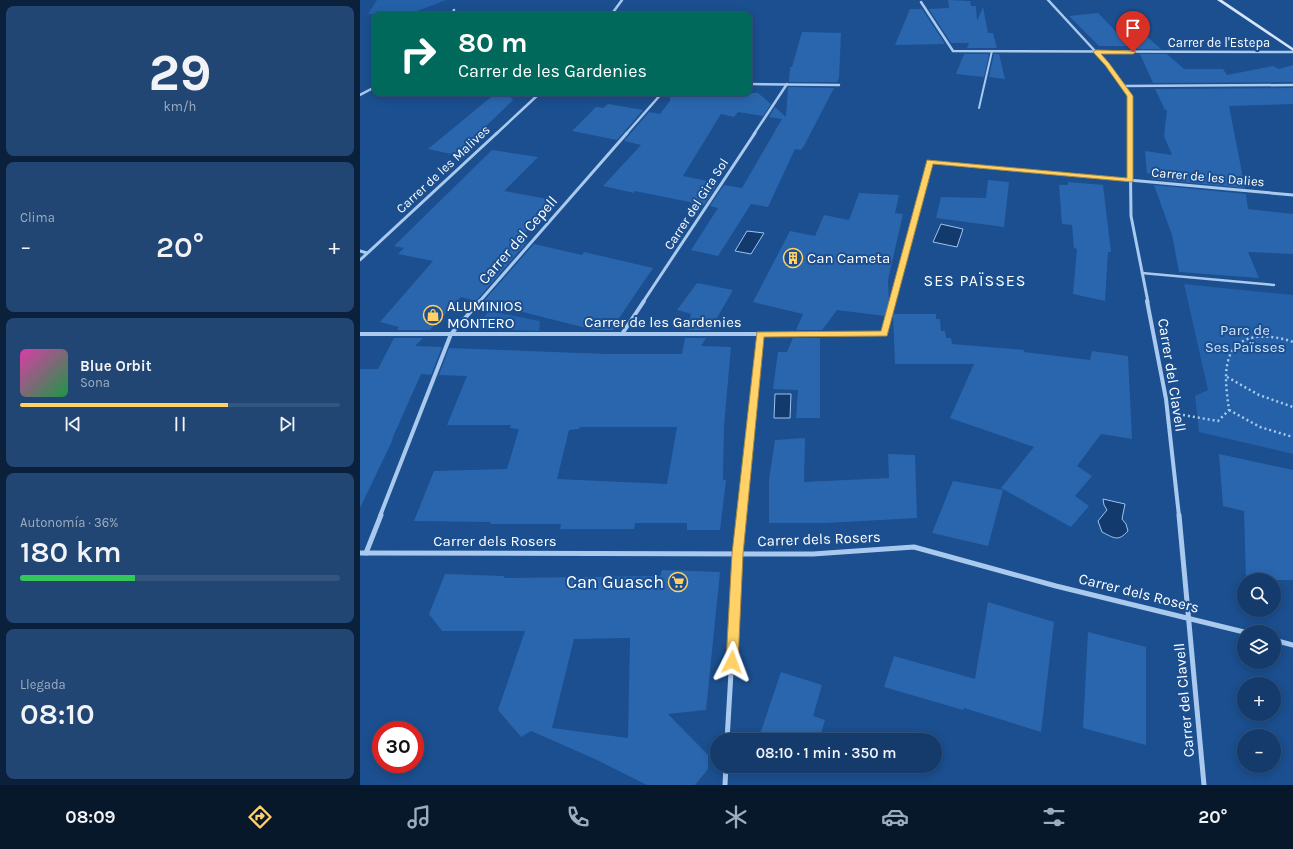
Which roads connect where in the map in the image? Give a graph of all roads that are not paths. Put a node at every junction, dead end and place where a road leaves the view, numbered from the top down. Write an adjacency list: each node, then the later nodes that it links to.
1 (622, 0): 5 (street)
2 (1048, 0): 8 (street, Carrer del Clavell)
3 (1219, 0): 7 (main road)
4 (921, 2): 6 (street, Carrer de l'Estepa)
5 (613, 12)
6 (992, 51): 8 (street, Carrer de l'Estepa); 18 (lane)
7 (1293, 51): 8 (street, Carrer de l'Estepa)
8 (1096, 52): 13 (street, Carrer del Clavell)
9 (752, 84): 10 (street)
10 (786, 84): 11 (street); 29 (street, Carrer del Gira Sol)
11 (839, 85)
12 (1293, 85): 13 (street)
13 (1123, 86): 20 (street, Carrer del Clavell)
14 (372, 89): 15 (street)
15 (360, 95)
16 (537, 96): 23 (street, Carrer de les Malives)
17 (659, 96): 28 (street, Carrer del Cepell)
18 (979, 108)
19 (930, 162): 20 (street, Carrer de les Dalies); 30 (street, Carrer de les Gardenies)
20 (1131, 180): 21 (street, Carrer de les Dalies); 25 (street, Carrer del Clavell)
21 (1293, 195)
22 (360, 251): 23 (street)
23 (367, 253): 24 (street, Carrer de les Malives)
24 (360, 260)
25 (1142, 273): 26 (lane); 33 (street, Carrer del Clavell)
26 (1274, 285)
27 (360, 334): 28 (street, Carrer de les Gardenies)
28 (451, 334): 29 (street, Carrer de les Gardenies); 31 (street, Carrer del Cepell)
29 (622, 334): 30 (street, Carrer de les Gardenies)
30 (760, 334): 32 (street)
31 (363, 553): 32 (street, Carrer dels Rosers)
32 (738, 554): 33 (street, Carrer dels Rosers); 37 (street)
33 (1189, 618): 34 (street, Carrer dels Rosers); 40 (street, Carrer del Clavell)
34 (1237, 630)
35 (1281, 642): 36 (street)
36 (1293, 645)
37 (727, 733)
38 (726, 773): 39 (street)
39 (725, 785)
40 (1204, 785)

